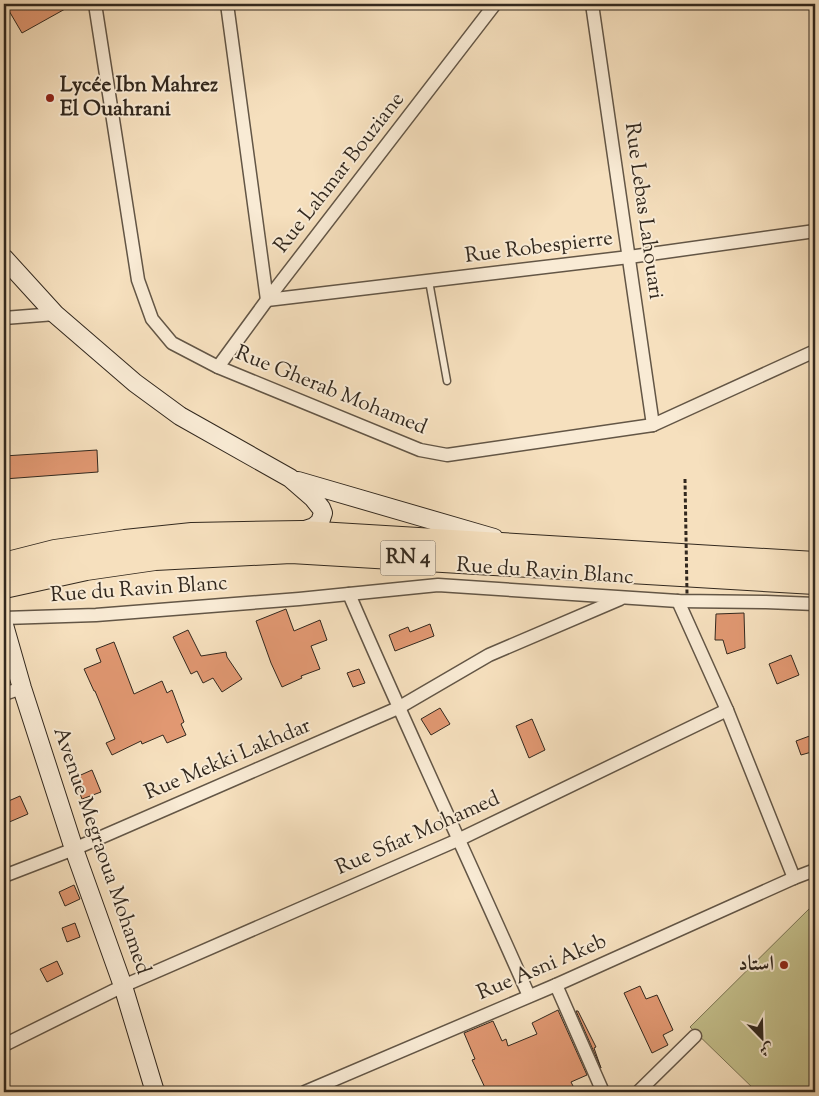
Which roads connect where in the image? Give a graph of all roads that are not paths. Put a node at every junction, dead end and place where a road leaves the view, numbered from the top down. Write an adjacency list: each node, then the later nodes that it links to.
1 (95, 4): 13 (street, Rue Gherab Mohamed)
2 (227, 4): 9 (street)
3 (495, 4): 9 (street, Rue Lahmar Bouziane)
4 (592, 4): 6 (street, Rue Lebas Lahouari)
5 (815, 231): 6 (street, Rue Robespierre)
6 (629, 257): 8 (street, Rue Robespierre); 15 (street, Rue Lebas Lahouari)
7 (4, 258): 10 (main road)
8 (430, 281): 9 (street, Rue Robespierre); 14 (lane)
9 (267, 300): 13 (street, Rue Lahmar Bouziane)
10 (55, 314): 11 (street); 16 (main road)
11 (4, 318)
12 (815, 351): 15 (street, Rue Gherab Mohamed)
13 (218, 367): 15 (street, Rue Gherab Mohamed)
14 (447, 381)
15 (654, 425)
16 (290, 478): 17 (main road); 18 (main road)
17 (287, 534): 18 (highway, RN 4); 20 (highway, RN 4)
18 (520, 546): 19 (highway, RN 4)
19 (815, 564)
20 (4, 565)
21 (815, 582): 22 (highway, RN 4)
22 (4, 586)
23 (348, 594): 25 (street, Rue du Ravin Blanc); 27 (street, Rue du Ravin Blanc); 31 (street)
24 (682, 597): 25 (street, Rue du Ravin Blanc); 26 (street, Rue du Ravin Blanc); 32 (street)
25 (625, 598): 31 (street, Rue Mekki Lakhdar)
26 (815, 604)
27 (4, 618)
28 (4, 625): 29 (main road, Avenue Megraoua Mohamed)
29 (22, 688): 30 (street); 34 (main road, Avenue Megraoua Mohamed)
30 (4, 694)
31 (398, 708): 33 (street); 34 (street, Rue Mekki Lakhdar)
32 (727, 710): 33 (street, Rue Sfiat Mohamed); 37 (street)
33 (460, 839): 39 (street, Rue Sfiat Mohamed); 40 (street)
34 (74, 849): 36 (street, Rue Mekki Lakhdar); 39 (main road, Avenue Megraoua Mohamed)
35 (815, 870): 37 (street, Rue Asni Akeb)
36 (4, 876)
37 (794, 878): 38 (street, Rue Asni Akeb)
38 (556, 985): 40 (street, Rue Asni Akeb); 45 (street)
39 (123, 986): 42 (street, Rue Sfiat Mohamed); 43 (main road, Avenue Megraoua Mohamed)
40 (530, 996): 44 (street, Rue Asni Akeb)
41 (695, 1036): 46 (street)
42 (4, 1045)
43 (155, 1092)
44 (305, 1092)
45 (603, 1092)
46 (638, 1092)

